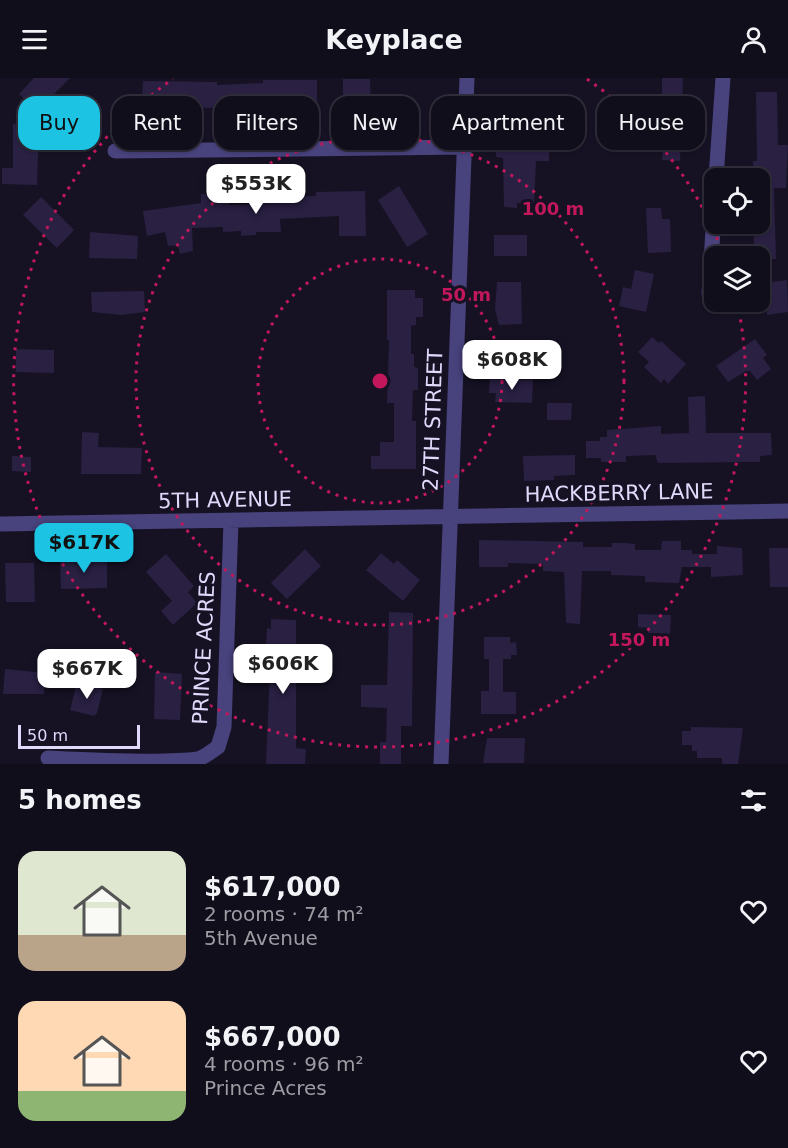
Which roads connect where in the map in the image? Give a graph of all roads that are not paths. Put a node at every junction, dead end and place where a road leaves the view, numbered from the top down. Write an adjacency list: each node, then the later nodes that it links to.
1 (467, 78): 3 (street, 27TH STREET)
2 (723, 78): 7 (street)
3 (466, 96)
4 (431, 147): 6 (street)
5 (465, 150): 9 (street, 27TH STREET)
6 (115, 151)
7 (717, 168)
8 (788, 511): 9 (street, HACKBERRY LANE)
9 (451, 516): 10 (street, 5TH AVENUE); 13 (street, 27TH STREET)
10 (231, 521): 11 (street, 5TH AVENUE); 12 (street, PRINCE ACRES)
11 (0, 524)
12 (48, 758)
13 (441, 764)

